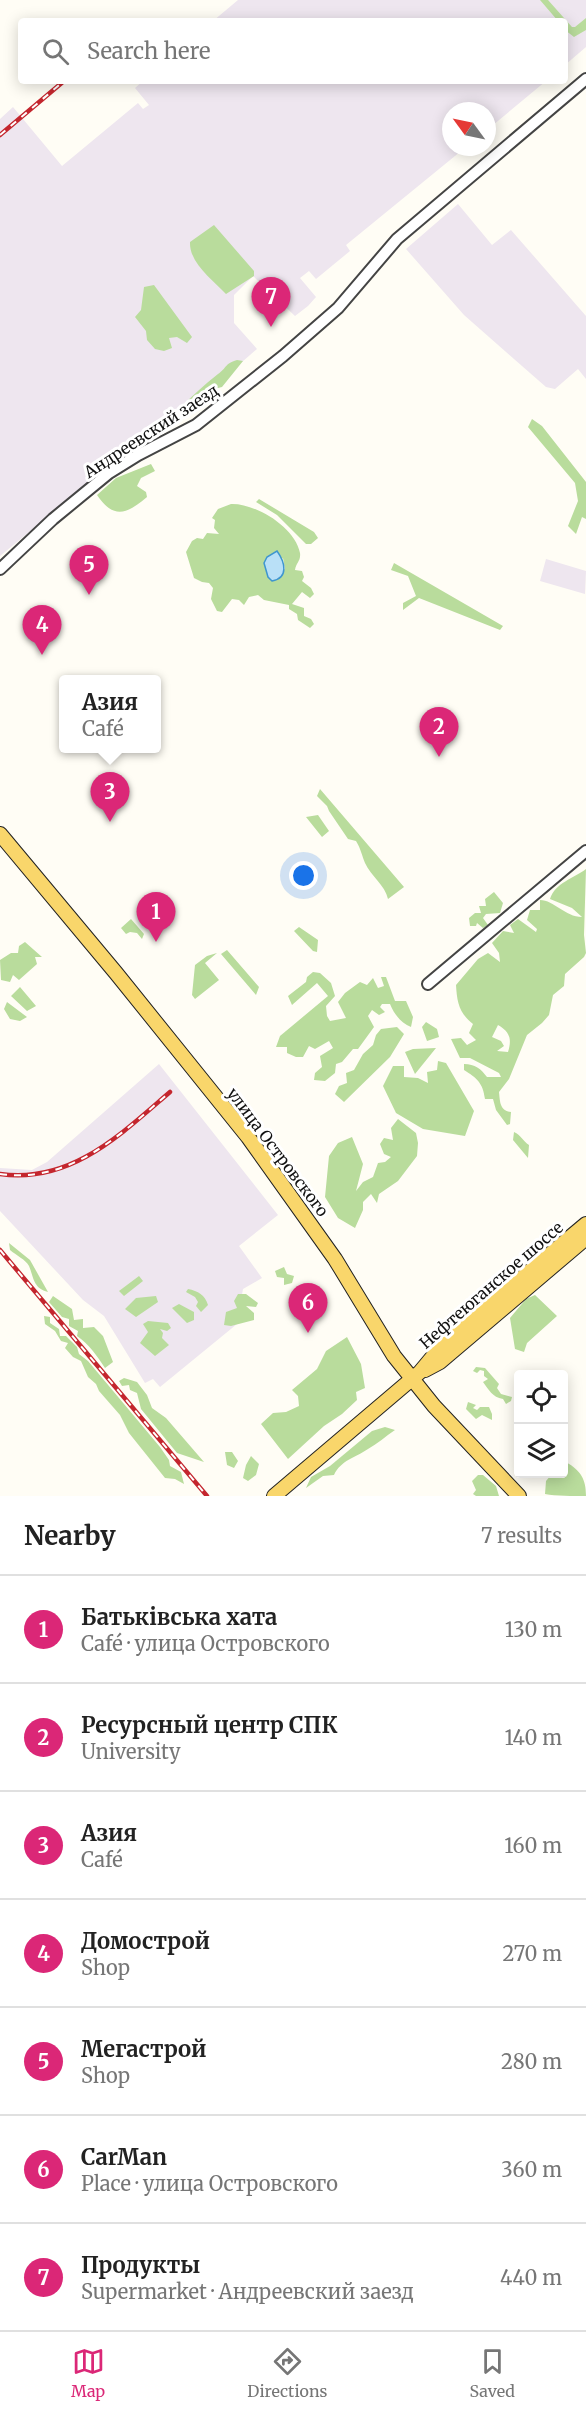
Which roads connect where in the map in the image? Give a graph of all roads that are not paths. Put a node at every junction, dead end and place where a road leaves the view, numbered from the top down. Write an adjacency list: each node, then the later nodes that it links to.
1 (586, 79): 2 (street, Андреевский заезд)
2 (0, 568)
3 (0, 834): 8 (main road, улица Островского)
4 (586, 851): 5 (street)
5 (428, 984)
6 (586, 1224): 8 (main road, Нефтеюганское шоссе)
7 (586, 1238): 8 (main road, Нефтеюганское шоссе)
8 (416, 1376): 9 (main road, Нефтеюганское шоссе); 10 (main road, улица Островского)
9 (274, 1496)
10 (519, 1496)

